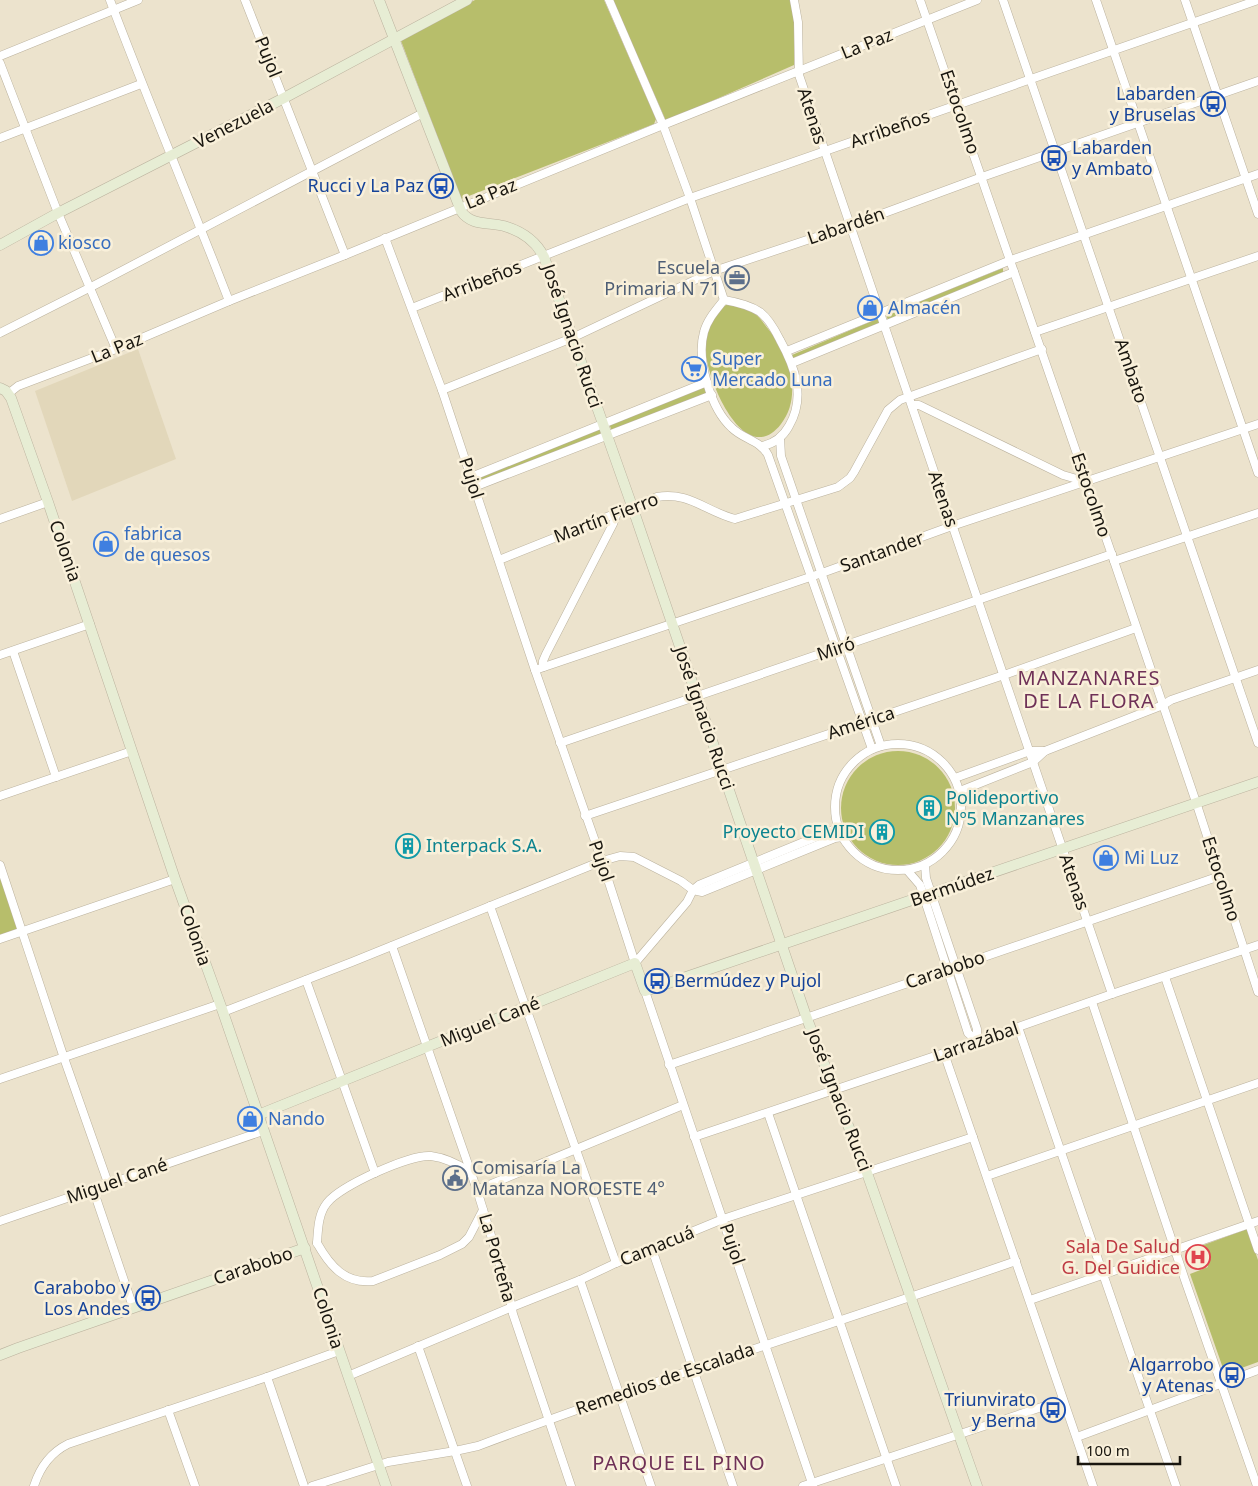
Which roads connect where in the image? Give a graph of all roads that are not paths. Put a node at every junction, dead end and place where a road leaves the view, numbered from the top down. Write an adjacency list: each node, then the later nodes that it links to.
1 (110, 0): 14 (street)
2 (138, 0): 14 (street)
3 (245, 0): 26 (street, Pujol)
4 (379, 0): 17 (street)
5 (467, 0): 17 (street, Venezuela)
6 (609, 0): 30 (street)
7 (794, 0): 21 (street, Atenas)
8 (920, 0): 15 (street, Estocolmo)
9 (977, 0): 15 (street, La Paz)
10 (1003, 0): 22 (street, Ambato)
11 (1096, 0): 18 (street)
12 (1185, 0): 16 (street)
13 (1258, 0): 16 (street, Arribeños)
14 (114, 10): 19 (street); 24 (street)
15 (928, 20): 21 (street, La Paz); 27 (street, Estocolmo)
16 (1193, 22): 18 (street, Arribeños); 25 (street)
17 (394, 38): 26 (street, Venezuela); 28 (street)
18 (1113, 50): 22 (street, Arribeños); 29 (street)
19 (0, 56)
20 (0, 63): 31 (street)
21 (798, 72): 30 (street, La Paz); 33 (street, Atenas)
22 (1030, 78): 27 (street, Arribeños); 34 (street, Ambato)
23 (1258, 81): 25 (street, Labardén)
24 (141, 84): 31 (street); 35 (street)
25 (1217, 95): 29 (street, Labardén); 39 (street)
26 (284, 98): 35 (street, Venezuela); 36 (street, Pujol)
27 (957, 106): 33 (street, Arribeños); 38 (street, Estocolmo)
28 (423, 112): 36 (street); 42 (street)
29 (1138, 122): 34 (street, Labardén); 41 (street)
30 (663, 125): 40 (street); 42 (street, La Paz)
31 (26, 128): 32 (street); 43 (street)
32 (0, 138)
33 (824, 152): 40 (street, Arribeños); 45 (street, Atenas)
34 (1055, 152): 38 (street, Labardén); 47 (street, Ambato)
35 (172, 156): 43 (street, Venezuela); 46 (street)
36 (313, 171): 46 (street); 50 (street, Pujol)
37 (1258, 174): 39 (street)
38 (982, 176): 45 (street, Labardén); 53 (street, Estocolmo)
39 (1246, 179): 41 (street); 44 (street)
40 (690, 198): 52 (street, Arribeños); 54 (street)
41 (1166, 206): 47 (street); 56 (street)
42 (459, 207): 48 (street, La Paz); 52 (street, José Ignacio Rucci)
43 (58, 213): 49 (street, Venezuela); 57 (street)
44 (1258, 214)
45 (849, 226): 54 (street, Labardén); 62 (street, Atenas)
46 (202, 229): 57 (street); 59 (street)
47 (1083, 234): 53 (street); 60 (street, Ambato)
48 (385, 238): 50 (street, La Paz); 61 (street, Pujol)
49 (0, 245)
50 (345, 255): 59 (street, La Paz)
51 (1258, 256): 56 (street)
52 (544, 257): 61 (street, Arribeños); 66 (street, José Ignacio Rucci)
53 (1010, 260): 55 (street, Estocolmo); 62 (street)
54 (714, 271): 58 (street); 66 (street, Labardén)
55 (1014, 272): 63 (street); 64 (street, Estocolmo)
56 (1191, 278): 60 (street); 79 (street)
57 (91, 287): 65 (street); 67 (street)
58 (724, 300): 69 (street); 71 (street)
59 (229, 301): 67 (street, La Paz)
60 (1108, 306): 64 (street); 83 (street, Ambato)
61 (412, 308): 72 (street, Pujol)
62 (880, 314): 63 (street, Atenas); 69 (street)
63 (884, 325): 70 (street); 75 (street, Atenas)
64 (1036, 332): 68 (street, Estocolmo)
65 (0, 333)
66 (572, 338): 72 (street, Labardén); 77 (street, José Ignacio Rucci)
67 (116, 349): 73 (street, La Paz)
68 (1042, 349): 75 (street, Martín Fierro); 87 (street, Estocolmo)
69 (787, 351): 70 (street)
70 (792, 363): 81 (street)
71 (707, 382): 74 (street); 77 (street)
72 (442, 390): 86 (street, Pujol)
73 (4, 391): 91 (street, Colonia)
74 (712, 395): 80 (street); 82 (street)
75 (909, 396): 76 (street, Atenas); 90 (street, Martín Fierro)
76 (912, 405): 85 (street); 97 (street, Atenas)
77 (603, 424): 80 (street, José Ignacio Rucci); 86 (street)
78 (1258, 424): 79 (street, Santander)
79 (1244, 429): 83 (street, Santander); 84 (street)
80 (607, 436): 88 (street); 93 (street, José Ignacio Rucci)
81 (780, 438): 82 (street); 90 (street)
82 (763, 446): 92 (street)
83 (1161, 458): 87 (street, Santander); 98 (street, Ambato)
84 (1258, 472)
85 (1064, 475): 87 (street); 89 (street)
86 (471, 477): 88 (street, Pujol)
87 (1087, 482): 89 (street, Santander); 99 (street, Estocolmo)
88 (474, 487): 100 (street, Pujol)
89 (1067, 488): 97 (street, Santander)
90 (797, 500): 92 (street, Martín Fierro); 101 (street)
91 (48, 502): 96 (street); 105 (street, Colonia)
92 (786, 503): 93 (street, Martín Fierro); 102 (street)
93 (632, 506): 94 (street, Martín Fierro); 104 (street, José Ignacio Rucci)
94 (617, 513): 100 (street, Martín Fierro); 111 (street)
95 (1258, 513): 98 (street, Miró)
96 (0, 519)
97 (952, 526): 101 (street, Santander); 103 (street, Atenas)
98 (1187, 536): 99 (street, Miró); 115 (street, Ambato)
99 (1113, 558): 103 (street, Miró); 106 (street, Estocolmo)
100 (499, 560): 112 (street, Pujol)
101 (822, 573): 102 (street, Santander); 107 (street)
102 (812, 576): 104 (street, Santander); 108 (street)
103 (978, 601): 107 (street, Miró); 114 (street, Atenas)
104 (671, 623): 111 (street, Santander); 116 (street, José Ignacio Rucci)
105 (90, 624): 109 (street); 124 (street, Colonia)
106 (1136, 628): 114 (street, América); 117 (street, Estocolmo)
107 (847, 645): 108 (street, Miró); 118 (street)
108 (837, 648): 116 (street, Miró); 119 (street)
109 (13, 651): 110 (street); 129 (street)
110 (0, 655)
111 (544, 667): 112 (street, Santander)
112 (535, 670): 120 (street, Pujol)
113 (1258, 670): 115 (street)
114 (1004, 675): 118 (street, América); 125 (street, Atenas)
115 (1236, 678): 117 (street); 121 (street, Ambato)
116 (697, 696): 120 (street, Miró); 128 (street, José Ignacio Rucci)
117 (1163, 705): 126 (street); 134 (street, Estocolmo)
118 (872, 720): 119 (street, América); 122 (street)
119 (863, 723): 123 (street); 128 (street, América)
120 (560, 743): 135 (street, Pujol)
121 (1258, 743)
122 (881, 746): 123 (street); 130 (street)
123 (872, 749): 136 (street)
124 (132, 751): 129 (street); 145 (street, Colonia)
125 (1030, 751): 126 (street); 127 (street, Atenas); 130 (street)
126 (1045, 752): 127 (street)
127 (1034, 762): 132 (street); 138 (street, Atenas)
128 (722, 769): 135 (street, América); 142 (street, José Ignacio Rucci)
129 (56, 777): 133 (street)
130 (955, 778): 132 (street)
131 (1258, 782): 134 (street, Bermúdez)
132 (960, 791): 140 (street)
133 (0, 796)
134 (1196, 802): 138 (street, Bermúdez); 144 (street, Estocolmo)
135 (585, 816): 139 (street, Pujol)
136 (838, 828): 137 (street); 142 (street)
137 (843, 837): 142 (street); 143 (street)
138 (1063, 848): 147 (street, Bermúdez); 149 (street, Atenas)
139 (602, 861): 146 (street); 148 (street); 156 (street, Pujol)
140 (925, 864): 143 (street); 147 (street)
141 (0, 865): 150 (street)
142 (755, 866): 146 (street); 152 (street, José Ignacio Rucci)
143 (907, 870): 147 (street)
144 (1220, 876): 149 (street, Carabobo); 155 (street, Estocolmo)
145 (176, 879): 150 (street); 166 (street, Colonia)
146 (693, 890): 156 (street, Miguel Cané)
147 (928, 895): 152 (street, Bermúdez); 157 (street); 158 (street)
148 (490, 906): 154 (street); 165 (street)
149 (1087, 920): 157 (street, Carabobo); 163 (street, Atenas)
150 (23, 932): 151 (street); 172 (street)
151 (0, 939)
152 (783, 945): 161 (street, Bermúdez); 167 (street, José Ignacio Rucci)
153 (1258, 945): 155 (street, Larrazábal)
154 (392, 946): 160 (street); 170 (street, La Porteña)
155 (1245, 950): 159 (street, Larrazábal); 162 (street, Estocolmo)
156 (635, 963): 161 (street, Pujol); 165 (street, Miguel Cané)
157 (957, 966): 158 (street, Carabobo); 169 (street)
158 (947, 969): 167 (street, Carabobo); 169 (street)
159 (1164, 978): 163 (street, Larrazábal); 178 (street)
160 (306, 980): 166 (street); 175 (street)
161 (645, 992): 173 (street, Pujol)
162 (1258, 992)
163 (1112, 994): 164 (street, Larrazábal)
164 (1092, 1002): 168 (street, Larrazábal); 182 (street)
165 (527, 1007): 170 (street, Miguel Cané); 186 (street)
166 (221, 1008): 172 (street); 181 (street, Colonia)
167 (806, 1016): 173 (street, Carabobo); 177 (street, José Ignacio Rucci)
168 (1018, 1027): 169 (street, Larrazábal); 187 (street)
169 (977, 1041): 171 (street, Larrazábal)
170 (427, 1048): 175 (street, Miguel Cané); 188 (street, La Porteña)
171 (944, 1053): 177 (street, Larrazábal); 185 (street)
172 (64, 1058): 174 (street); 192 (street)
173 (669, 1065): 179 (street, Pujol)
174 (0, 1079)
175 (342, 1082): 181 (street, Miguel Cané); 189 (street)
176 (1258, 1083): 178 (street)
177 (834, 1090): 180 (street, Larrazábal); 190 (street, José Ignacio Rucci)
178 (1207, 1101): 182 (street); 200 (street)
179 (682, 1105): 184 (street, Pujol); 186 (street)
180 (768, 1113): 184 (street, Larrazábal); 195 (street)
181 (258, 1115): 183 (street, Colonia)
182 (1134, 1125): 187 (street); 204 (street)
183 (263, 1131): 192 (street, Miguel Cané); 202 (street, Colonia)
184 (694, 1137): 197 (street, Pujol)
185 (973, 1137): 190 (street, Camacuá); 191 (street)
186 (575, 1148): 194 (street); 207 (street)
187 (1060, 1151): 191 (street); 208 (street)
188 (470, 1172): 189 (street); 194 (street, La Porteña)
189 (374, 1173): 201 (street)
190 (867, 1173): 195 (street, Camacuá); 210 (street, José Ignacio Rucci)
191 (987, 1176): 206 (street)
192 (108, 1184): 193 (street, Miguel Cané)
193 (94, 1189): 198 (street, Miguel Cané); 212 (street)
194 (477, 1190): 196 (street, La Porteña)
195 (795, 1196): 197 (street, Camacuá); 214 (street)
196 (483, 1210): 201 (street); 213 (street, La Porteña)
197 (723, 1219): 203 (street, Camacuá); 215 (street, Pujol)
198 (0, 1221)
199 (1258, 1221): 200 (street)
200 (1248, 1224): 204 (street); 205 (street)
201 (317, 1243): 202 (street, Carabobo)
202 (305, 1248): 212 (street, Carabobo); 217 (street, Colonia)
203 (652, 1249): 207 (street, Camacuá); 219 (street)
204 (1175, 1249): 208 (street); 223 (street)
205 (1258, 1250)
206 (1016, 1261): 210 (street, Remedios de Escalada); 211 (street)
207 (616, 1263): 209 (street, Camacuá)
208 (1102, 1274): 211 (street); 226 (street)
209 (580, 1280): 213 (street, Camacuá); 224 (street)
210 (912, 1297): 214 (street, Remedios de Escalada); 229 (street, José Ignacio Rucci)
211 (1030, 1300): 225 (street)
212 (133, 1307): 218 (street, Carabobo)
213 (512, 1307): 216 (street, Camacuá); 228 (street, La Porteña)
214 (839, 1322): 215 (street, Remedios de Escalada); 232 (street)
215 (766, 1345): 219 (street, Remedios de Escalada); 234 (street, Pujol)
216 (418, 1346): 221 (street, Camacuá); 231 (street)
217 (339, 1351): 221 (street, Colonia); 222 (street)
218 (0, 1355)
219 (694, 1369): 224 (street, Remedios de Escalada); 243 (street)
220 (1258, 1370): 223 (street)
221 (348, 1376): 233 (street, Colonia)
222 (267, 1378): 227 (street); 237 (street)
223 (1221, 1383): 226 (street); 249 (street)
224 (620, 1394): 228 (street, Remedios de Escalada); 242 (street)
225 (1064, 1400): 229 (street); 230 (street)
226 (1150, 1409): 230 (street); 248 (street)
227 (168, 1410): 235 (street); 236 (street)
228 (549, 1420): 231 (street, Remedios de Escalada); 241 (street, La Porteña)
229 (959, 1434): 232 (street); 246 (street, José Ignacio Rucci)
230 (1077, 1437): 247 (street)
231 (455, 1451): 233 (street, Remedios de Escalada); 240 (street)
232 (886, 1458): 234 (street); 245 (street)
233 (378, 1464): 238 (street, Remedios de Escalada); 239 (street, Colonia)
234 (813, 1484): 244 (street)
235 (34, 1486)
236 (195, 1486)
237 (304, 1486)
238 (312, 1486)
239 (386, 1486)
240 (467, 1486)
241 (571, 1486)
242 (651, 1486)
243 (733, 1486)
244 (802, 1486)
245 (896, 1486)
246 (977, 1486)
247 (1093, 1486)
248 (1176, 1486)
249 (1257, 1486)

